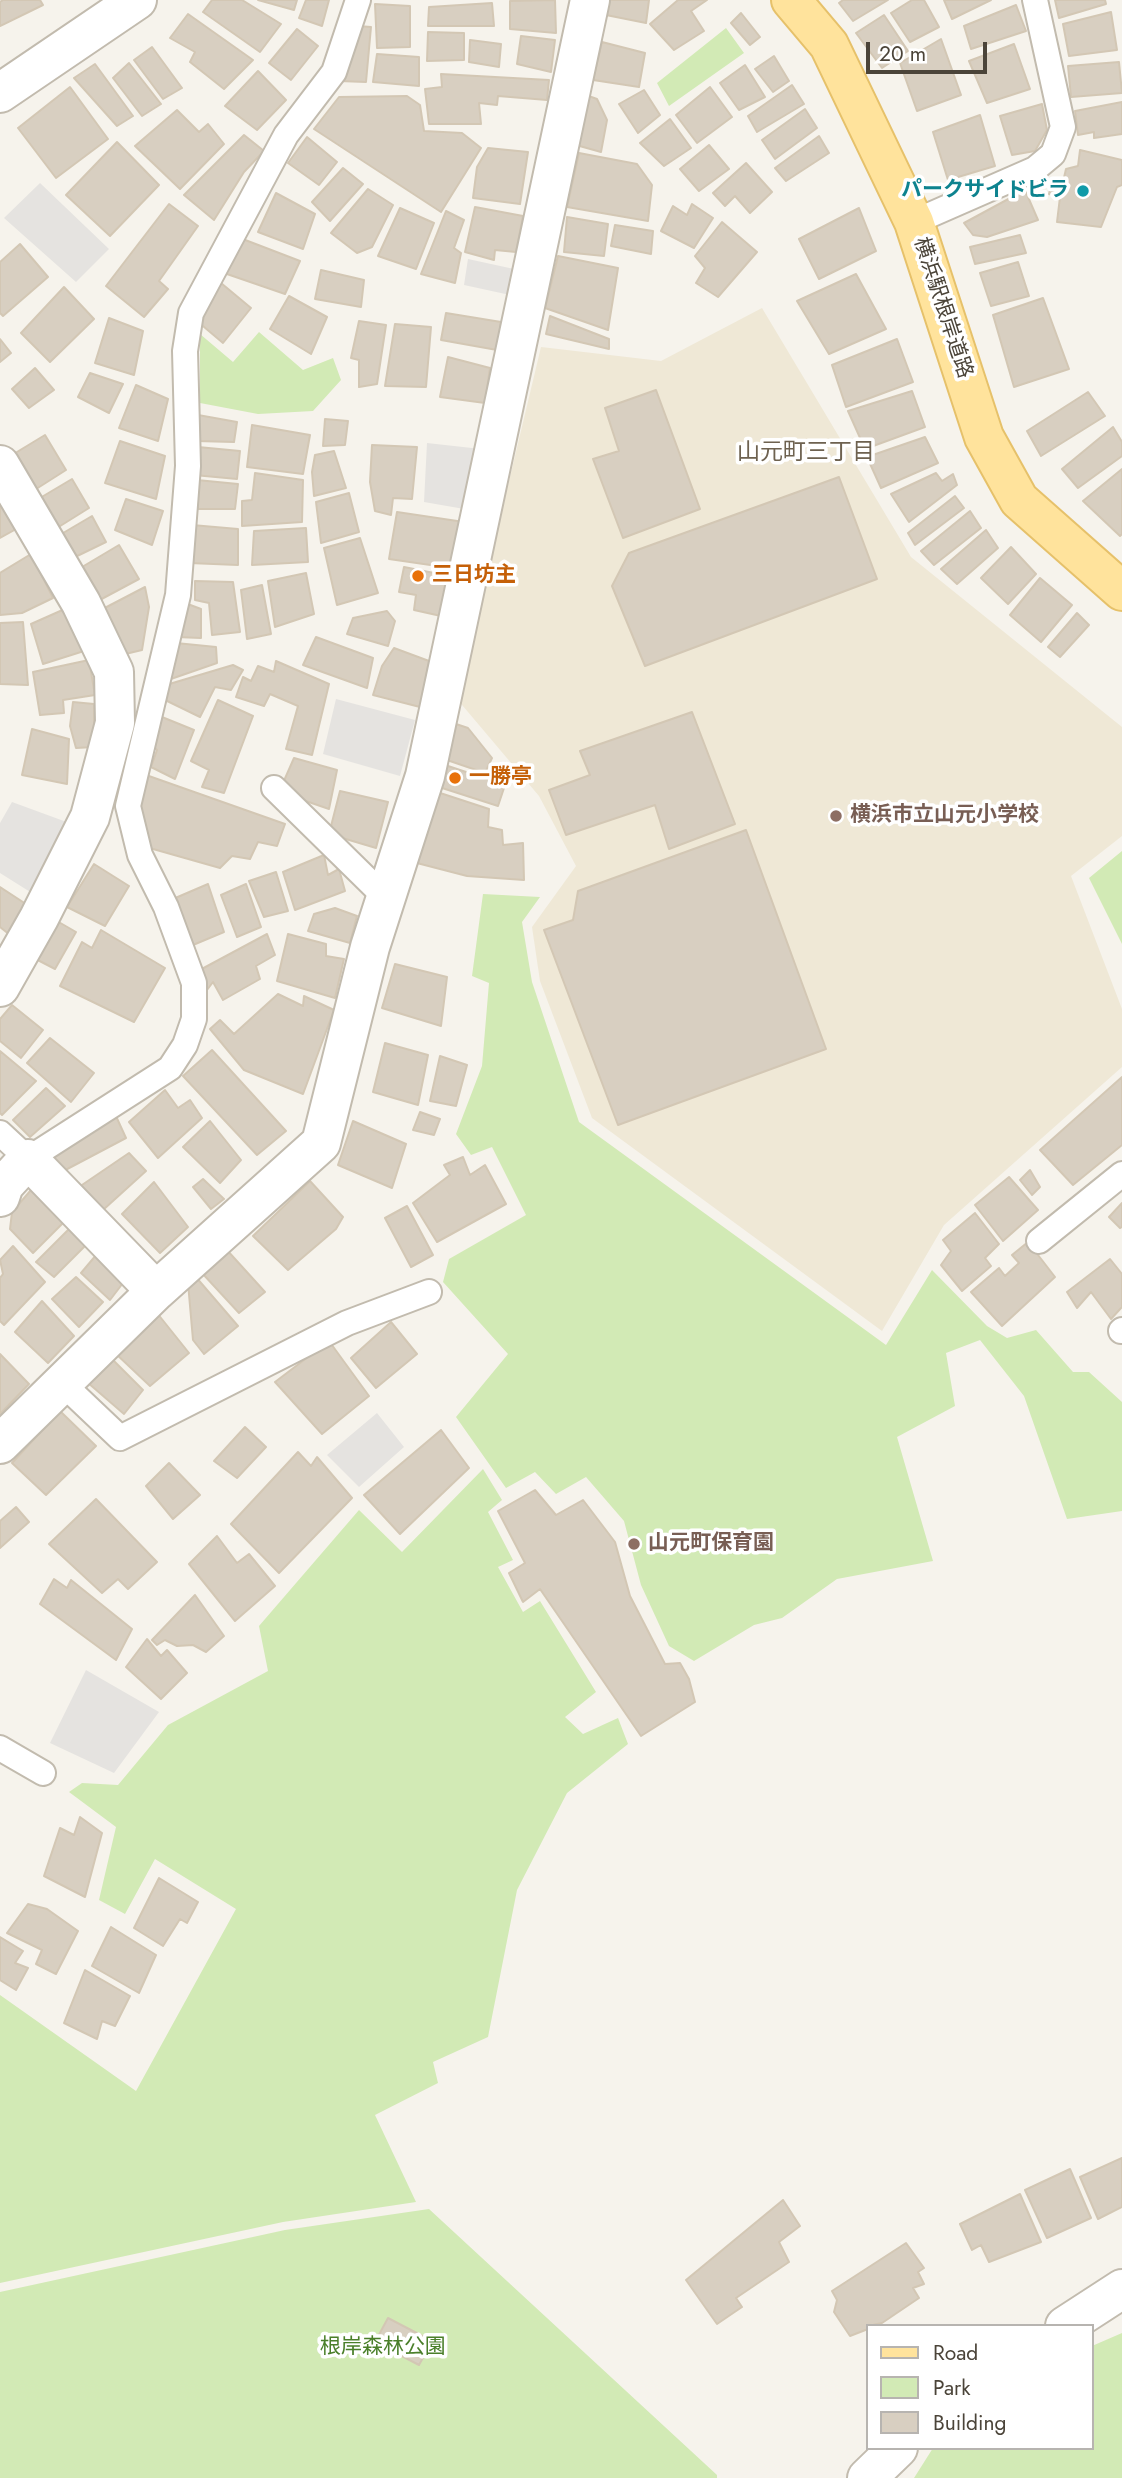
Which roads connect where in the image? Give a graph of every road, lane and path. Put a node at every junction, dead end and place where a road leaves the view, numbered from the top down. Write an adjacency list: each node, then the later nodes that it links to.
1 (137, 0): 6 (street)
2 (358, 0): 14 (lane)
3 (590, 0): 11 (street)
4 (791, 0): 7 (main road, 横浜駅根岸道路)
5 (1035, 0): 7 (lane)
6 (0, 93)
7 (914, 222): 9 (main road, 横浜駅根岸道路)
8 (0, 465): 12 (street)
9 (1122, 591)
10 (274, 788): 11 (lane)
11 (386, 898): 18 (street)
12 (0, 987)
13 (0, 1133): 14 (lane)
14 (28, 1159): 16 (street); 18 (street)
15 (1122, 1174): 17 (lane)
16 (0, 1196)
17 (1039, 1241)
18 (156, 1291): 20 (street)
19 (429, 1292): 20 (lane)
20 (61, 1382): 21 (street)
21 (0, 1444)
22 (0, 1748): 23 (lane)
23 (43, 1773)
24 (1122, 2289): 25 (street)
25 (1068, 2324)
26 (896, 2450): 27 (street)
27 (867, 2478)

